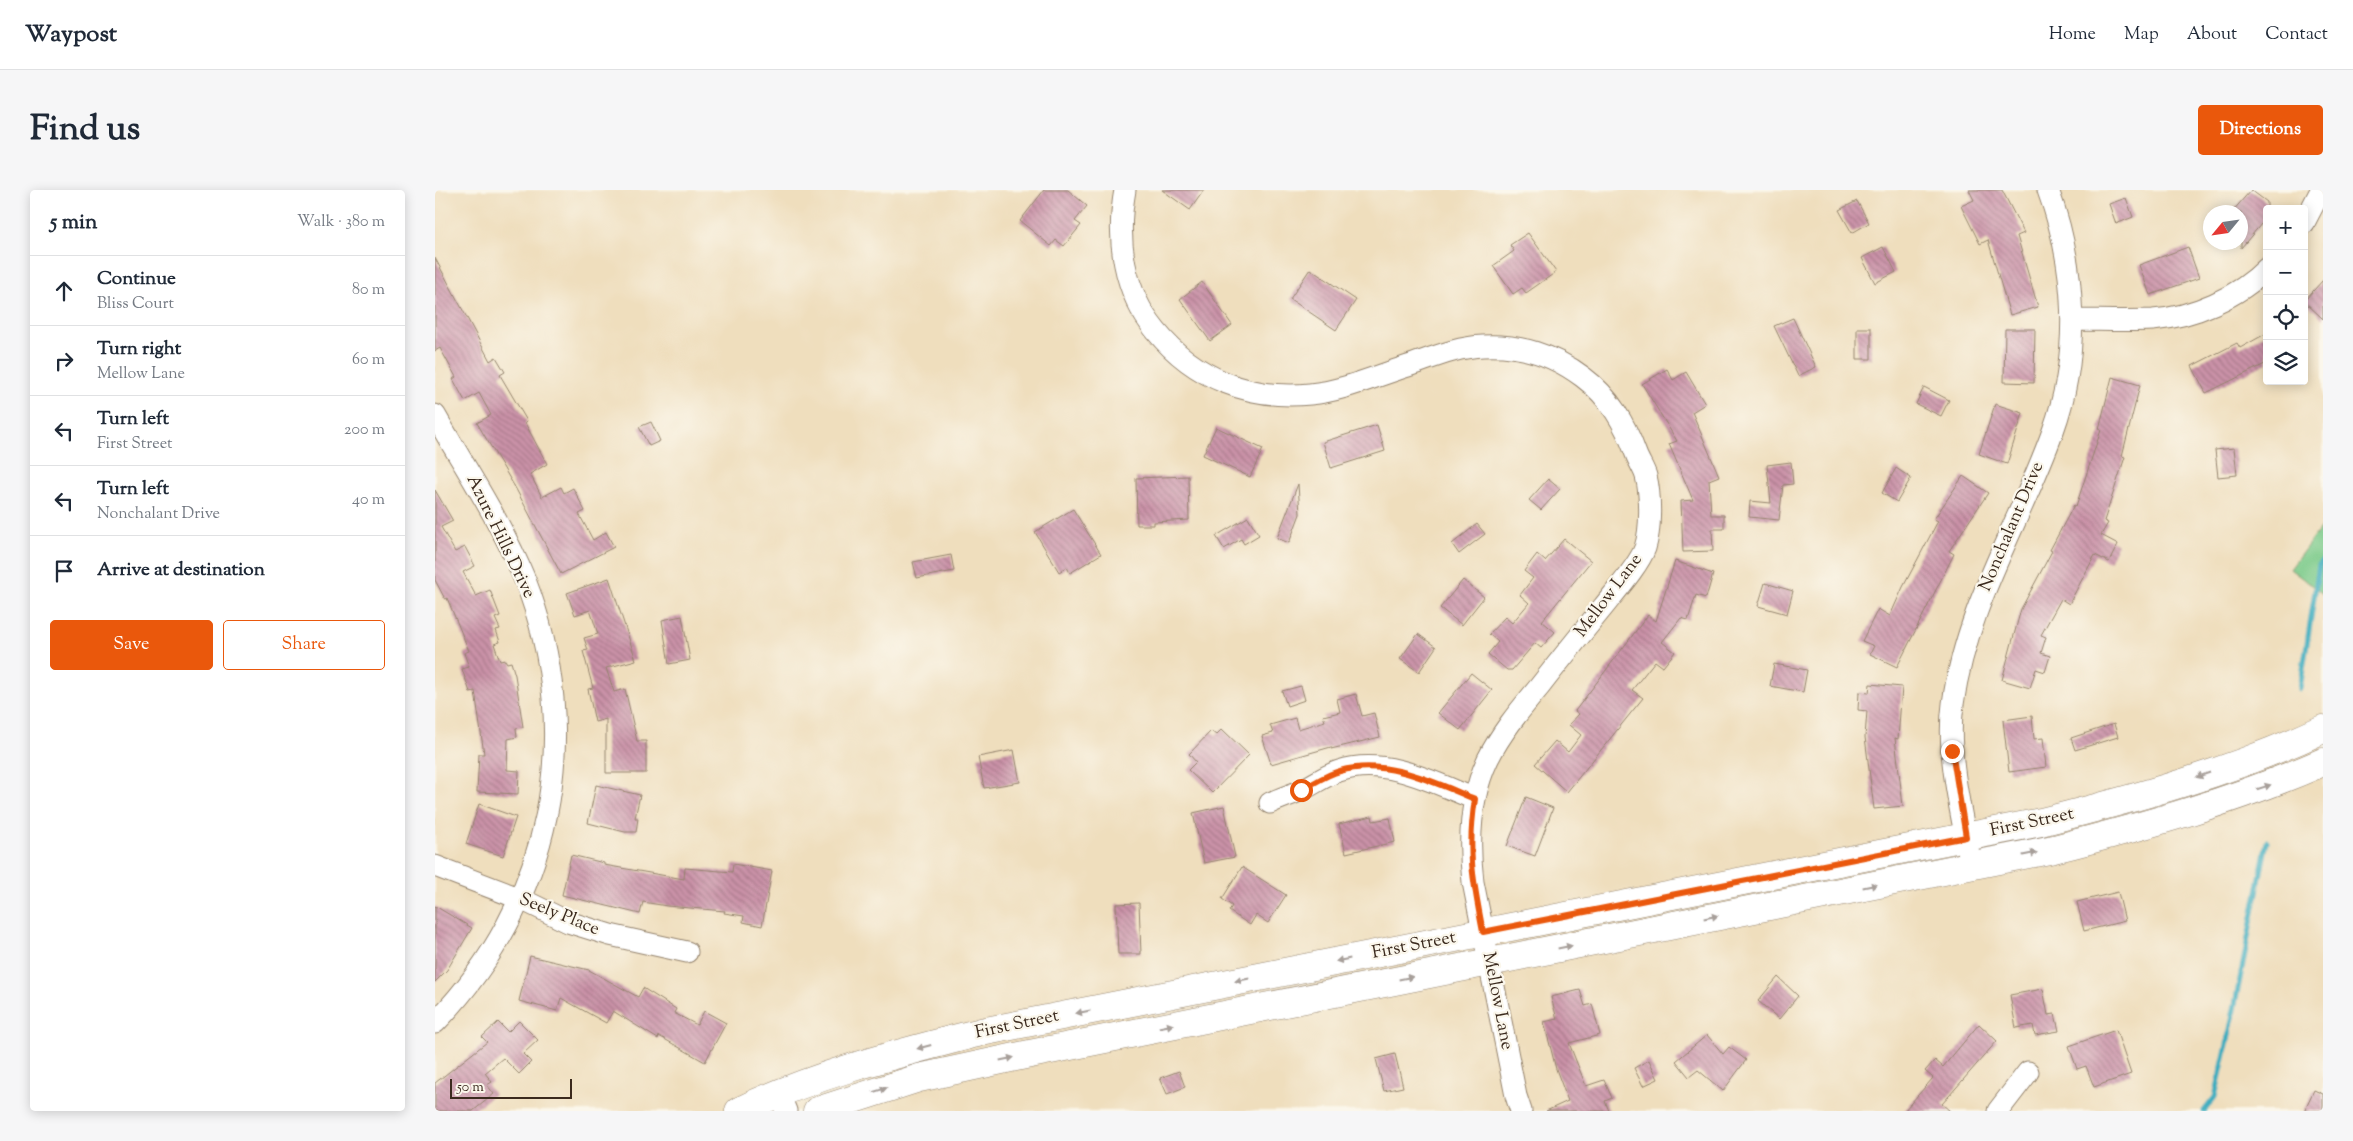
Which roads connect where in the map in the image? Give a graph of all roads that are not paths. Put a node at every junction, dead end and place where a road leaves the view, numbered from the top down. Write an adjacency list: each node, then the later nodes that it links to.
1 (1125, 190): 10 (street, Mellow Lane)
2 (2048, 190): 6 (street, Nonchalant Drive)
3 (2321, 190): 4 (street)
4 (2308, 215)
5 (2263, 271): 6 (street)
6 (2072, 320): 12 (street, Nonchalant Drive)
7 (435, 414): 15 (street, Azure Hills Drive)
8 (2323, 729): 12 (main road, First Street, one-way to 12)
9 (2323, 762): 13 (main road, First Street, one-way to 9)
10 (1475, 799): 11 (street); 16 (street, Mellow Lane)
11 (1270, 802)
12 (1966, 837): 13 (street, Nonchalant Drive); 16 (main road, First Street)
13 (1971, 865): 18 (main road, First Street, one-way to 13)
14 (435, 866): 15 (street, Seely Place)
15 (521, 899): 17 (street, Seely Place); 19 (street, Azure Hills Drive)
16 (1483, 932): 18 (street, Mellow Lane); 21 (main road, First Street, one-way to 21)
17 (687, 952)
18 (1489, 962): 23 (main road, First Street, one-way to 18); 24 (street, Mellow Lane)
19 (435, 1023)
20 (2028, 1072): 25 (street)
21 (783, 1103): 22 (main road, First Street)
22 (739, 1111)
23 (817, 1111)
24 (1521, 1111)
25 (1998, 1111)

